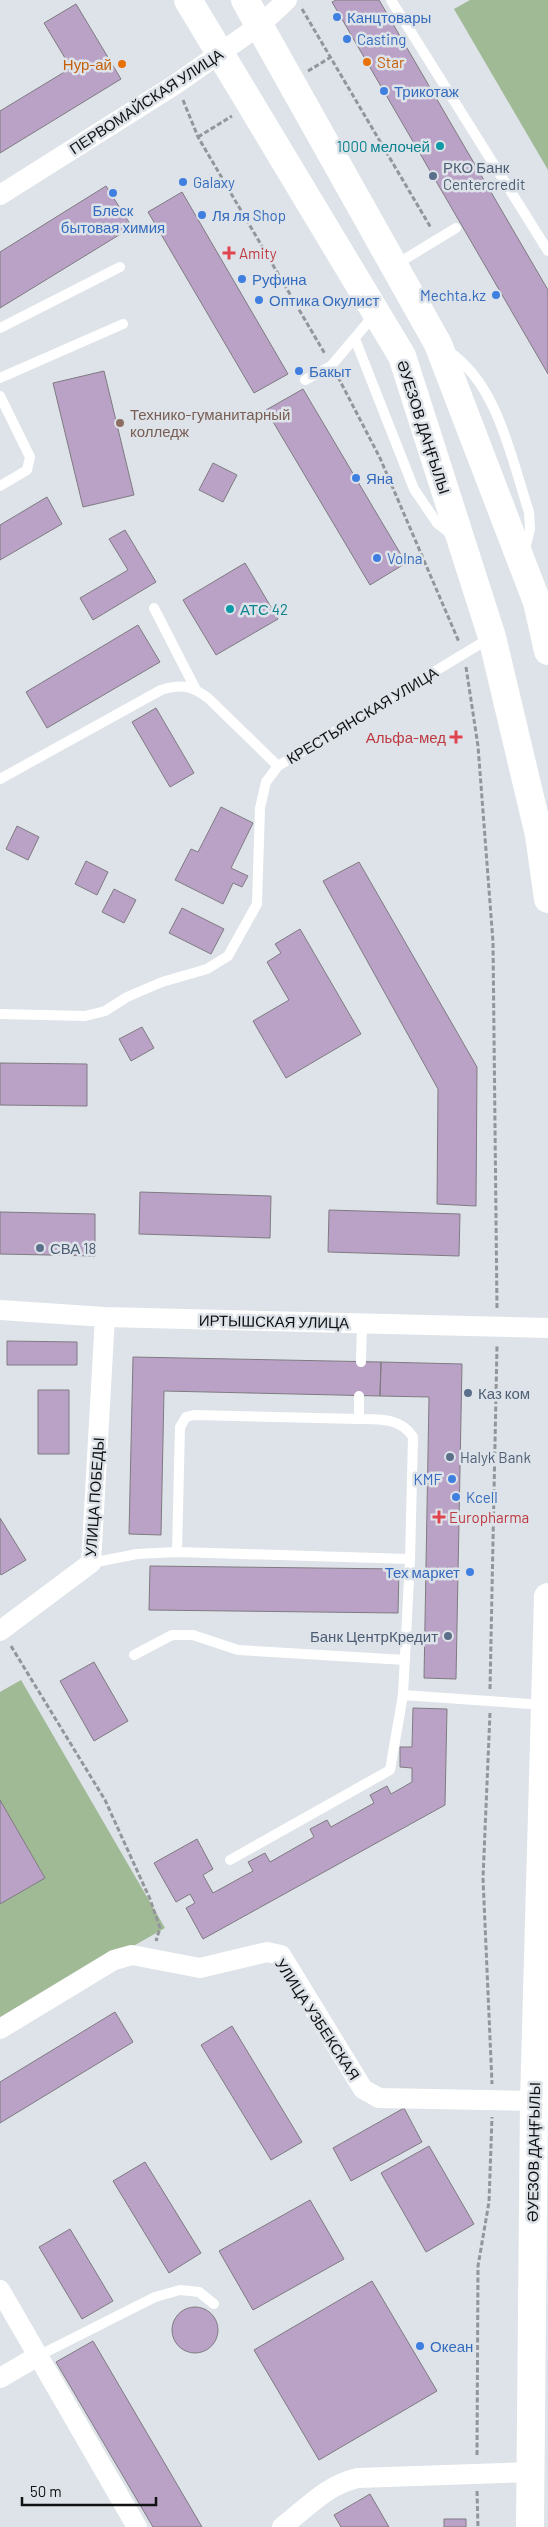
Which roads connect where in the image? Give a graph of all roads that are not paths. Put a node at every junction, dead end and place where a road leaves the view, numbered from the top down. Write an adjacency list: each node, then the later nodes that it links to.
1 (188, 0): 6 (main road, ӘУЕЗОВ ДАҢҒЫЛЫ)
2 (245, 0): 5 (main road)
3 (390, 0): 9 (lane)
4 (294, 4): 5 (street, ПЕРВОМАЙСКАЯ УЛИЦА)
5 (260, 25): 6 (street, ПЕРВОМАЙСКАЯ УЛИЦА); 10 (main road)
6 (221, 53): 7 (street, ПЕРВОМАЙСКАЯ УЛИЦА); 12 (main road, ӘУЕЗОВ ДАҢҒЫЛЫ)
7 (0, 196)
8 (456, 228): 10 (lane)
9 (548, 251)
10 (394, 265): 21 (main road)
11 (120, 267): 14 (lane)
12 (376, 313): 15 (lane); 20 (main road, ӘУЕЗОВ ДАҢҒЫЛЫ)
13 (123, 324): 16 (lane)
14 (0, 328)
15 (355, 339): 17 (lane); 20 (lane)
16 (0, 378)
17 (305, 380)
18 (1, 395): 19 (lane)
19 (0, 486)
20 (462, 543): 23 (main road, ӘУЕЗОВ ДАҢҒЫЛЫ)
21 (543, 598): 24 (main road)
22 (154, 608): 25 (lane)
23 (492, 637): 26 (lane, КРЕСТЬЯНСКАЯ УЛИЦА); 28 (main road, ӘУЕЗОВ ДАҢҒЫЛЫ)
24 (548, 651)
25 (195, 688): 26 (lane); 27 (lane)
26 (278, 766): 29 (lane, КРЕСТЬЯНСКАЯ УЛИЦА)
27 (0, 779)
28 (548, 899)
29 (0, 1014)
30 (0, 1310): 31 (street, ИРТЫШСКАЯ УЛИЦА)
31 (105, 1317): 32 (street, ИРТЫШСКАЯ УЛИЦА); 39 (street, УЛИЦА ПОБЕДЫ)
32 (362, 1323): 33 (street, ИРТЫШСКАЯ УЛИЦА); 34 (lane)
33 (548, 1328)
34 (360, 1362)
35 (359, 1396): 36 (lane)
36 (359, 1419): 37 (lane); 38 (lane)
37 (177, 1552): 38 (lane); 39 (lane)
38 (410, 1559): 43 (lane)
39 (91, 1563): 41 (street, УЛИЦА ПОБЕДЫ)
40 (548, 1597): 45 (main road, ӘУЕЗОВ ДАҢҒЫЛЫ)
41 (1, 1629)
42 (134, 1655): 43 (lane)
43 (405, 1660): 44 (lane)
44 (403, 1695): 45 (lane); 46 (lane)
45 (546, 1706): 48 (main road, ӘУЕЗОВ ДАҢҒЫЛЫ)
46 (230, 1860)
47 (0, 2028): 48 (street, УЛИЦА УЗБЕКСКАЯ)
48 (534, 2101): 53 (main road, ӘУЕЗОВ ДАҢҒЫЛЫ)
49 (0, 2290): 51 (street)
50 (214, 2304): 51 (lane)
51 (38, 2356): 52 (street); 54 (street)
52 (0, 2378)
53 (530, 2472): 55 (street); 56 (main road, ӘУЕЗОВ ДАҢҒЫЛЫ)
54 (137, 2527)
55 (282, 2527)
56 (530, 2527)

